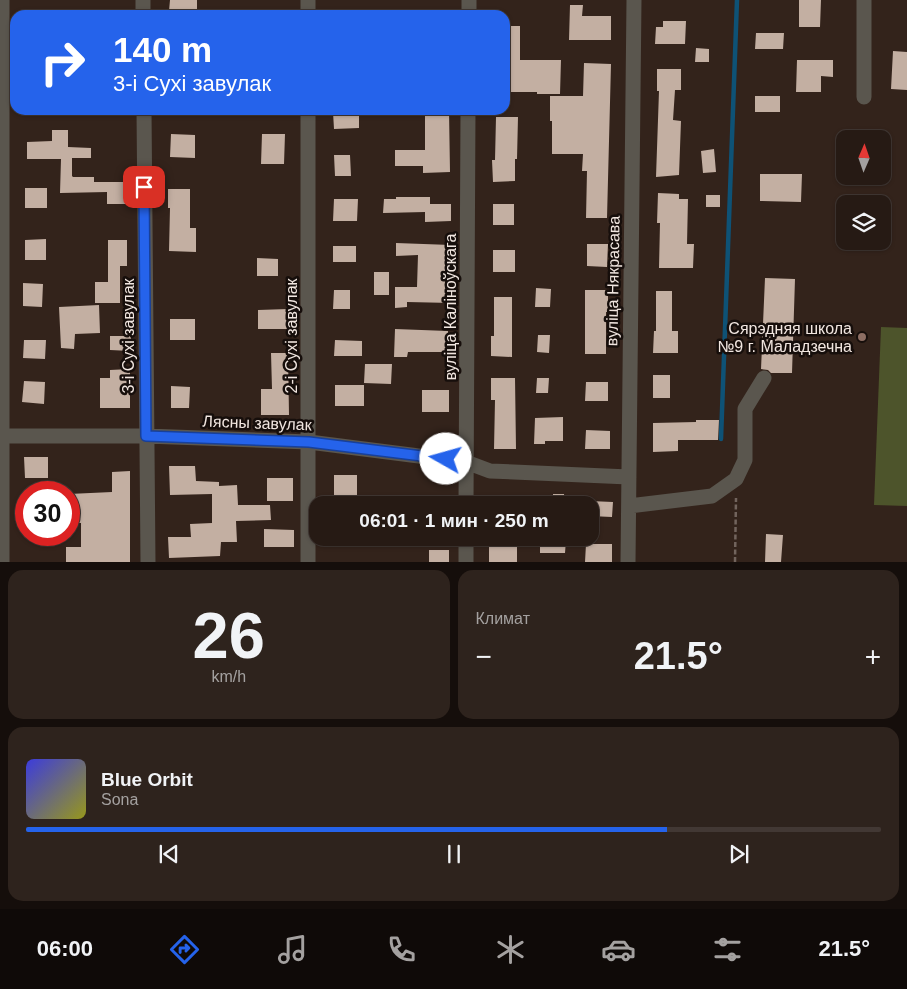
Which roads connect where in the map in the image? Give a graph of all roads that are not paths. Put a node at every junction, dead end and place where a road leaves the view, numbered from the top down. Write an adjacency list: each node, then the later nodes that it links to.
1 (2, 0): 9 (street)
2 (634, 0): 13 (street, вуліца Някрасава)
3 (864, 0): 4 (street)
4 (864, 97)
5 (144, 115): 10 (street, 3-і Сухі завулак)
6 (308, 115): 11 (street, 2-і Сухі завулак)
7 (468, 115): 12 (street, вуліца Каліноўскага)
8 (764, 378): 15 (street)
9 (0, 436): 10 (street, Лясны завулак); 17 (street)
10 (146, 436): 11 (street, Лясны завулак); 18 (street, 3-і Сухі завулак)
11 (309, 442): 12 (street, Лясны завулак); 19 (street, 2-і Сухі завулак)
12 (466, 462): 13 (street, Лясны завулак); 14 (street, вуліца Каліноўскага)
13 (629, 477): 15 (street, вуліца Някрасава)
14 (466, 496)
15 (629, 506): 21 (street, вуліца Някрасава)
16 (466, 546): 20 (street)
17 (2, 562)
18 (148, 562)
19 (308, 562)
20 (466, 562)
21 (628, 562)

